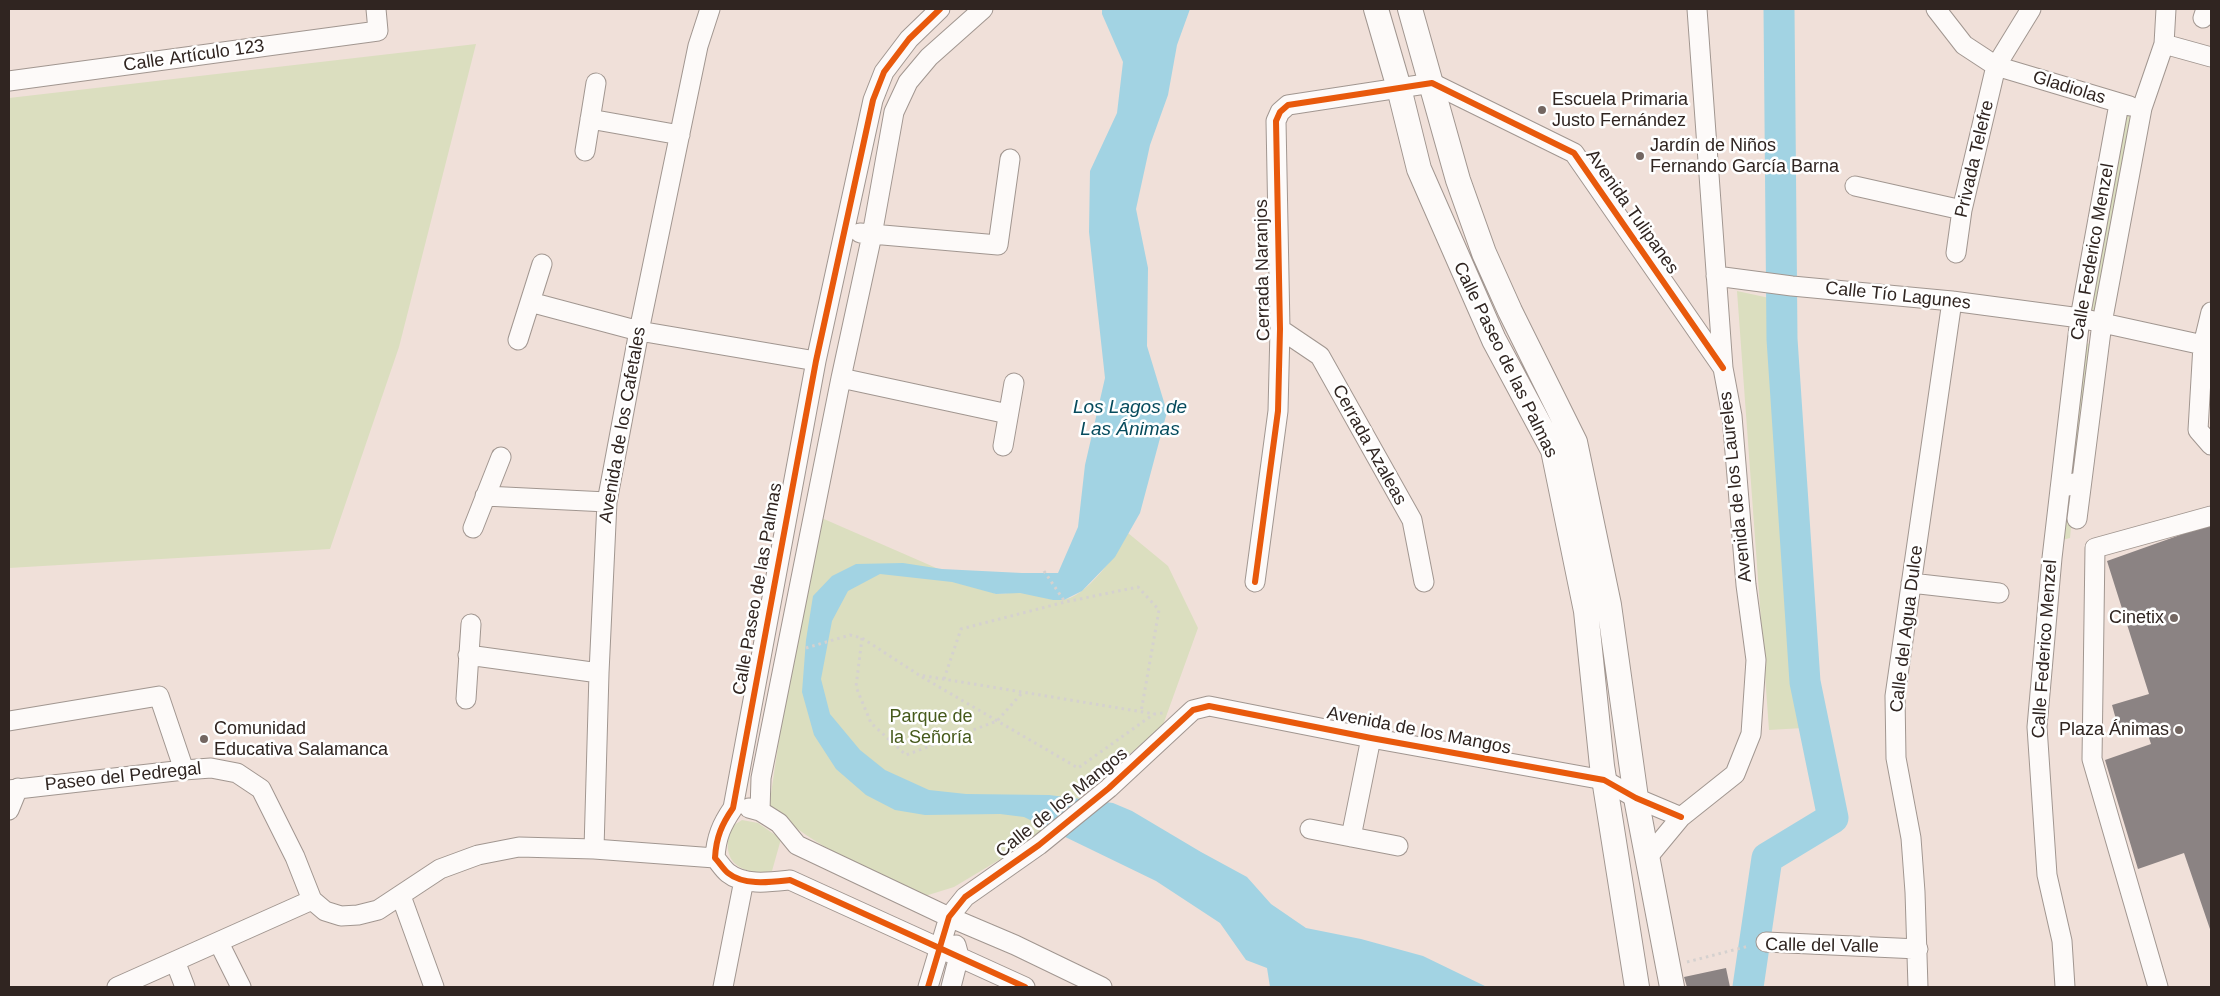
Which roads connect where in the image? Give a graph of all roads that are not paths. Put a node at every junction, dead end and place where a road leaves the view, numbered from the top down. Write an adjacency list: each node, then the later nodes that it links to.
1 (376, 9): 14 (street, Calle Artículo 123)
2 (710, 9): 21 (street, Avenida de los Cafetales)
3 (940, 9): 26 (street, Calle Paseo de las Palmas)
4 (983, 9): 27 (street, Calle Paseo de las Palmas)
5 (1376, 9): 17 (main road, Calle Paseo de las Palmas)
6 (1410, 9): 15 (main road, Calle Paseo de las Palmas)
7 (1936, 9): 13 (street, Gladiolas)
8 (2031, 9): 13 (street, Privada Telefre)
9 (2166, 9): 11 (street, Calle Federico Menzel)
10 (1692, 11): 30 (street, Avenida de los Laureles)
11 (2164, 44): 12 (street); 19 (street, Calle Federico Menzel)
12 (2211, 58)
13 (1996, 66): 18 (street, Gladiolas); 25 (street, Privada Telefre)
14 (9, 80)
15 (1432, 83): 17 (street, Cerrada Naranjos); 41 (street, Avenida Tulipanes); 71 (main road, Calle Paseo de las Palmas)
16 (596, 84): 20 (street)
17 (1399, 88): 36 (street, Cerrada Naranjos); 69 (main road, Calle Paseo de las Palmas)
18 (2119, 104): 19 (street, Gladiolas); 34 (street, Calle Federico Menzel)
19 (2142, 108): 35 (street, Calle Federico Menzel)
20 (590, 119): 21 (street); 22 (street)
21 (680, 135): 37 (street, Avenida de los Cafetales)
22 (585, 151)
23 (1010, 158): 27 (street)
24 (1855, 186): 25 (street)
25 (1962, 210): 28 (street, Privada Telefre)
26 (844, 229): 27 (street); 40 (street, Calle Paseo de las Palmas)
27 (872, 235): 42 (street, Calle Paseo de las Palmas)
28 (1956, 253)
29 (542, 264): 32 (street)
30 (1716, 276): 31 (street, Calle Tío Lagunes); 41 (street, Avenida de los Laureles)
31 (1952, 301): 34 (street, Calle Tío Lagunes); 59 (street, Calle del Agua Dulce)
32 (530, 302): 37 (street); 38 (street)
33 (2211, 312): 39 (street)
34 (2080, 318): 35 (street, Calle Tío Lagunes); 51 (street, Calle Federico Menzel)
35 (2102, 323): 39 (street, Calle Tío Lagunes); 50 (street, Calle Federico Menzel)
36 (1280, 329): 57 (street, Cerrada Naranjos); 58 (street, Cerrada Azaleas)
37 (638, 331): 40 (street); 53 (street, Avenida de los Cafetales)
38 (518, 340)
39 (2203, 344): 47 (street)
40 (816, 361): 45 (street, Calle Paseo de las Palmas)
41 (1723, 368): 75 (street, Avenida de los Laureles)
42 (841, 378): 44 (street); 46 (street, Calle Paseo de las Palmas)
43 (1014, 383): 44 (street)
44 (1008, 414): 48 (street)
45 (803, 428): 46 (street); 72 (street, Calle Paseo de las Palmas)
46 (830, 434): 74 (street, Calle Paseo de las Palmas)
47 (2211, 445)
48 (1002, 446)
49 (501, 457): 52 (street)
50 (2082, 480): 51 (street); 55 (street, Calle Federico Menzel)
51 (2060, 489): 104 (street, Calle Federico Menzel)
52 (485, 496): 53 (street); 56 (street)
53 (607, 502): 63 (street, Avenida de los Cafetales)
54 (2211, 516): 105 (street)
55 (2077, 519)
56 (473, 528)
57 (1255, 582)
58 (1424, 582)
59 (1911, 583): 60 (street); 89 (street, Calle del Agua Dulce)
60 (1999, 593)
61 (471, 624): 62 (street)
62 (468, 655): 63 (street); 64 (street)
63 (599, 673): 79 (street, Avenida de los Cafetales)
64 (466, 699)
65 (1193, 710): 67 (street, Avenida de los Mangos); 85 (street, Calle de los Mangos)
66 (9, 721): 68 (street)
67 (1371, 738): 69 (street, Avenida de los Mangos); 77 (street)
68 (184, 770): 70 (street, Paseo del Pedregal); 84 (street, Paseo del Pedregal)
69 (1604, 780): 71 (street, Avenida de los Mangos); 102 (main road, Calle Paseo de las Palmas)
70 (14, 789): 73 (street)
71 (1636, 798): 75 (street); 81 (main road, Calle Paseo de las Palmas)
72 (733, 808): 74 (street); 80 (street, Calle Paseo de las Palmas)
73 (9, 810)
74 (760, 810): 85 (street)
75 (1681, 817): 81 (street, Avenida de los Laureles)
76 (1310, 829): 77 (street)
77 (1351, 837): 78 (street)
78 (1398, 846)
79 (594, 849): 80 (street); 83 (street)
80 (715, 858): 82 (street)
81 (1647, 858): 92 (main road, Calle Paseo de las Palmas)
82 (744, 880): 88 (street); 97 (street)
83 (402, 896): 84 (street); 96 (street)
84 (312, 900): 86 (street)
85 (950, 917): 88 (street, Calle de los Mangos); 90 (street); 101 (street)
86 (219, 942): 91 (street); 95 (street)
87 (1766, 942): 89 (street, Calle del Valle)
88 (939, 947): 90 (street); 98 (street, Calle de los Mangos)
89 (1918, 949): 103 (street, Calle del Agua Dulce)
90 (959, 956): 99 (street); 100 (street)
91 (175, 961): 93 (street); 94 (street)
92 (1670, 977)
93 (117, 987)
94 (185, 987)
95 (241, 987)
96 (434, 987)
97 (723, 987)
98 (928, 987)
99 (951, 987)
100 (1025, 987)
101 (1102, 987)
102 (1637, 987)
103 (1918, 987)
104 (2065, 987)
105 (2158, 987)

